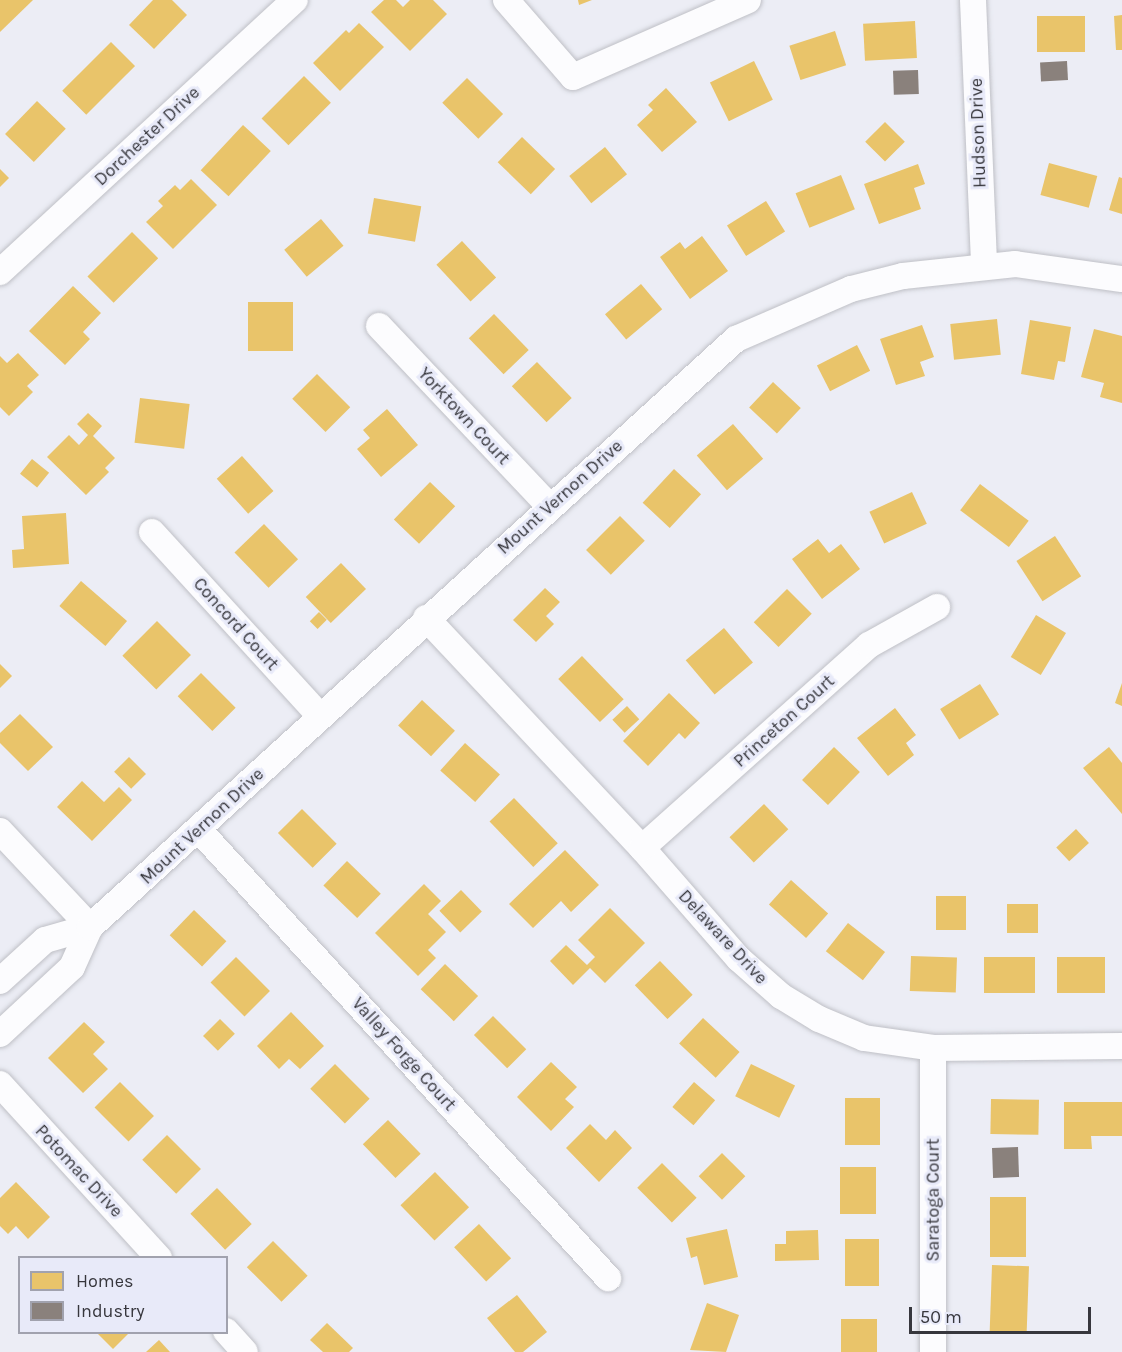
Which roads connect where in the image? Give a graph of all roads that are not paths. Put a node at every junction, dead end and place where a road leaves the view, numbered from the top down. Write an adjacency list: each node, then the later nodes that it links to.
1 (295, 0): 6 (street, Dorchester Drive)
2 (506, 0): 3 (street)
3 (748, 0)
4 (973, 0): 5 (street, Hudson Drive)
5 (984, 266): 7 (street, Mount Vernon Drive); 9 (street, Mount Vernon Drive)
6 (0, 272)
7 (1122, 279)
8 (379, 326): 9 (street, Yorktown Court)
9 (549, 506): 12 (street, Mount Vernon Drive)
10 (152, 532): 13 (street, Concord Court)
11 (937, 607): 16 (street, Princeton Court)
12 (426, 618): 13 (street, Mount Vernon Drive); 16 (street, Delaware Drive)
13 (320, 716): 14 (street, Mount Vernon Drive)
14 (199, 830): 17 (street, Mount Vernon Drive); 24 (street, Valley Forge Court)
15 (0, 831): 17 (street)
16 (642, 849): 21 (street, Delaware Drive)
17 (90, 927): 18 (street, Mount Vernon Drive); 19 (street, Mount Vernon Drive)
18 (0, 981)
19 (0, 1034)
20 (1122, 1046): 21 (street, Delaware Drive)
21 (933, 1048): 27 (street, Saratoga Court)
22 (0, 1084): 23 (street, Potomac Drive)
23 (158, 1256)
24 (608, 1278)
25 (228, 1333): 26 (street)
26 (245, 1352)
27 (933, 1352)

